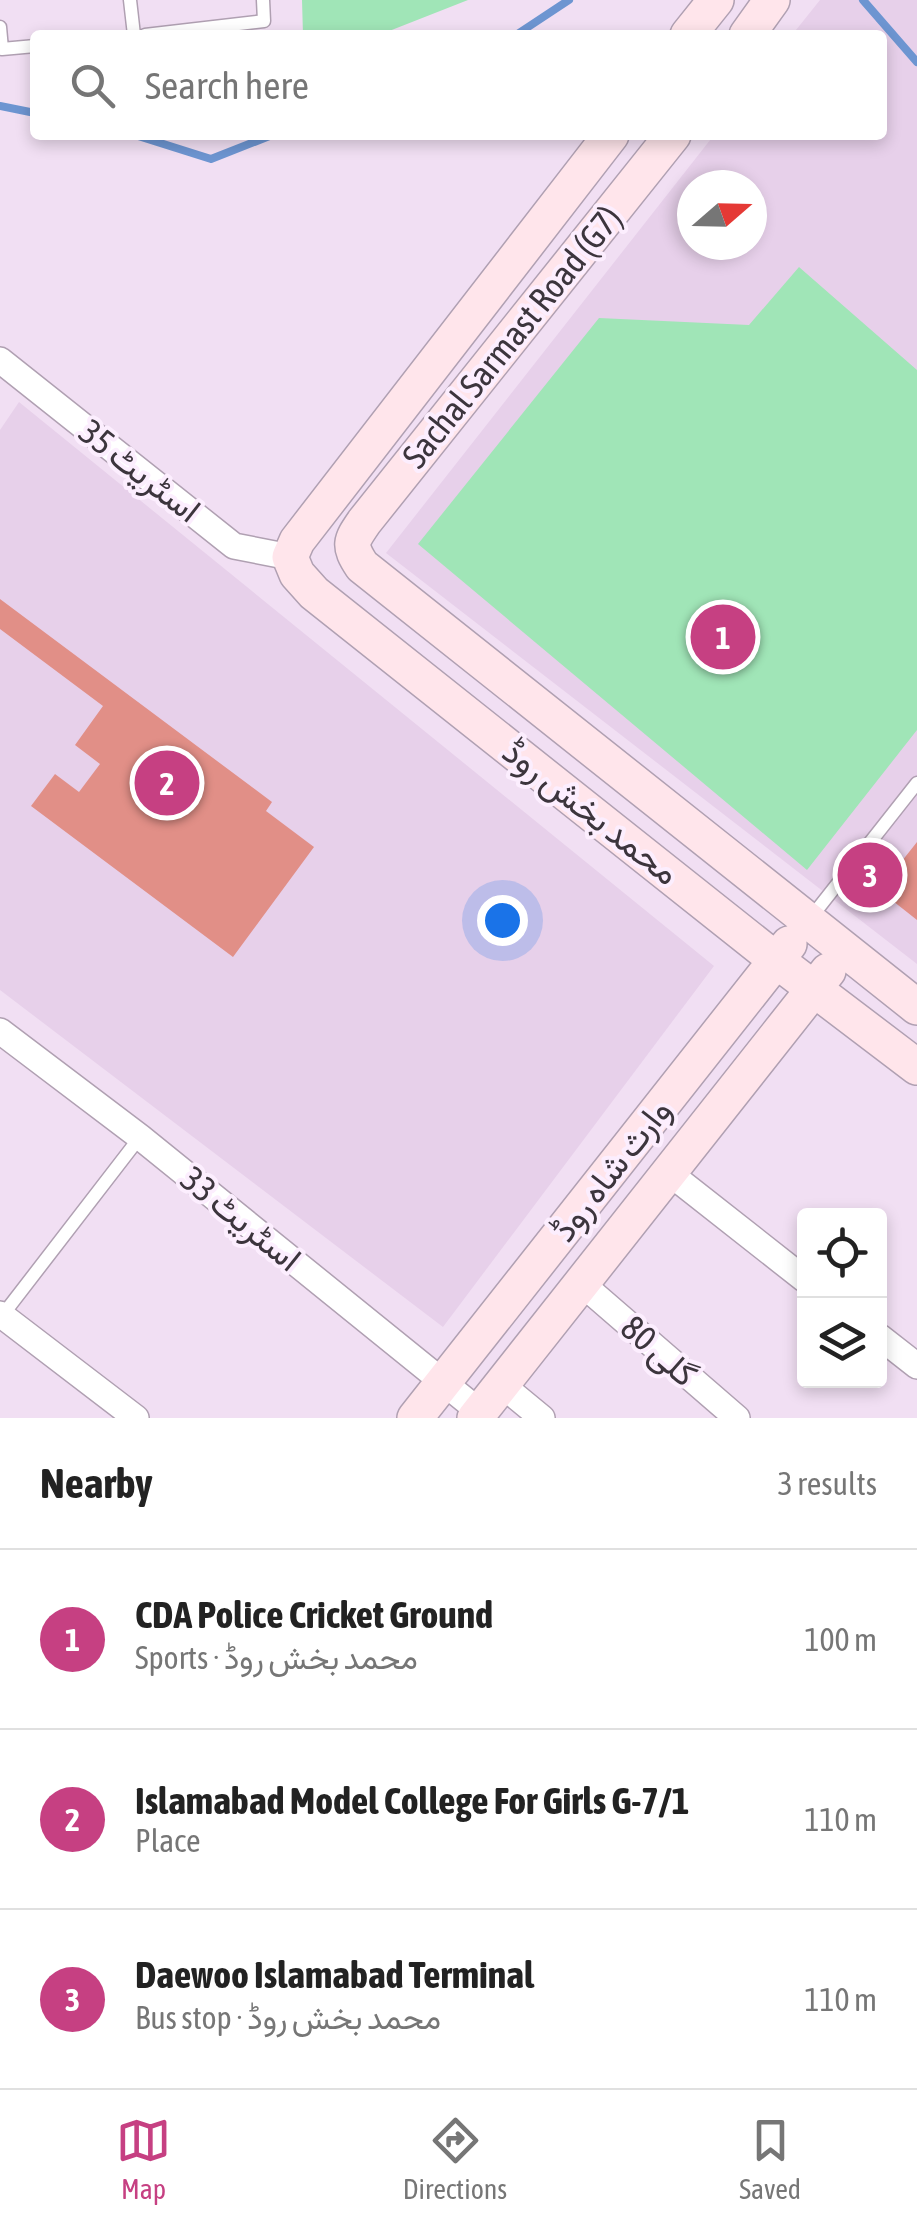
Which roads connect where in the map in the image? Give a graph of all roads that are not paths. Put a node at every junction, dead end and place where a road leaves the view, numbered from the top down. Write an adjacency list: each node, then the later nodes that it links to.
1 (130, 0): 6 (lane)
2 (262, 0): 7 (lane)
3 (716, 0): 8 (street)
4 (772, 0): 9 (street)
5 (0, 27): 10 (lane)
6 (133, 30)
7 (188, 30)
8 (692, 30)
9 (751, 30)
10 (30, 46)
11 (607, 140): 13 (street, Sachal Sarmast Road (G7))
12 (669, 140): 14 (street, Sachal Sarmast Road (G7))
13 (508, 267): 14 (street); 17 (street, Sachal Sarmast Road (G7))
14 (544, 296): 16 (street, Sachal Sarmast Road (G7))
15 (4, 370): 17 (street, اسٹریٹ 35)
16 (352, 540): 19 (street, محمد بخش روڈ)
17 (294, 549): 21 (street, محمد بخش روڈ)
18 (917, 784): 19 (lane)
19 (808, 922): 20 (street, محمد بخش روڈ); 21 (street, وارث شاہ روڈ)
20 (844, 950): 22 (street, وارث شاہ روڈ); 23 (street, محمد بخش روڈ)
21 (776, 960): 22 (street, محمد بخش روڈ); 33 (street, وارث شاہ روڈ)
22 (814, 988): 25 (street, محمد بخش روڈ); 27 (street, وارث شاہ روڈ)
23 (917, 1007)
24 (0, 1031): 26 (street, اسٹریٹ 33)
25 (917, 1067)
26 (140, 1137): 30 (lane); 33 (street, اسٹریٹ 33)
27 (668, 1172): 28 (street); 29 (street, وارث شاہ روڈ)
28 (797, 1273)
29 (581, 1283): 34 (street, وارث شاہ روڈ); 38 (street, گلی 80)
30 (1, 1316): 35 (street)
31 (887, 1342): 32 (street)
32 (917, 1366)
33 (443, 1383): 34 (street, اسٹریٹ 33); 36 (street, وارث شاہ روڈ)
34 (485, 1405): 37 (street, اسٹریٹ 33)
35 (136, 1418)
36 (415, 1418)
37 (542, 1418)
38 (737, 1418)

